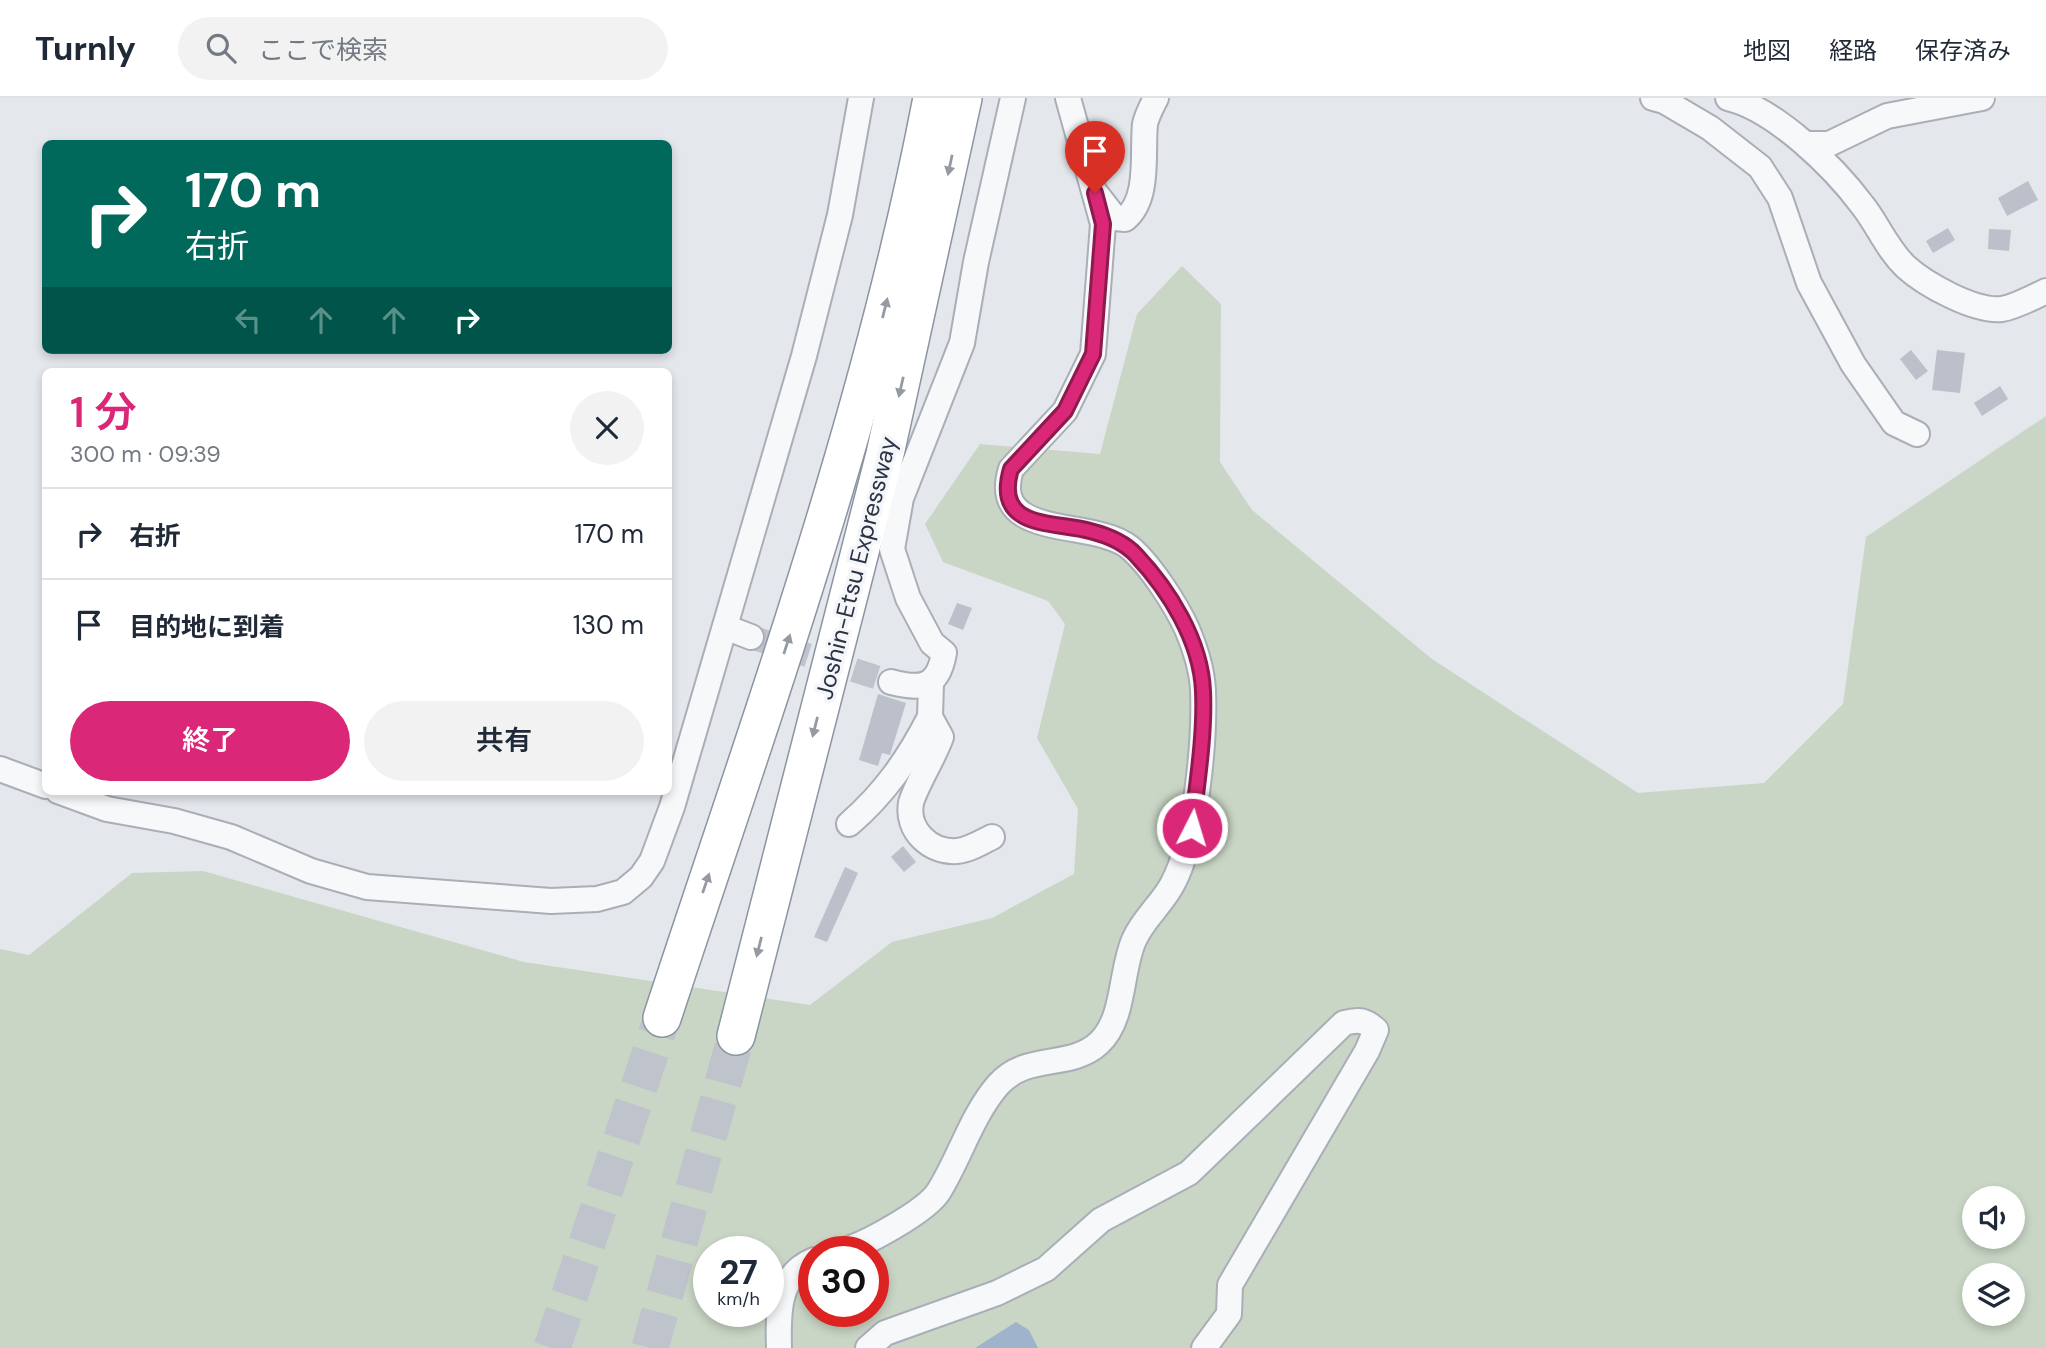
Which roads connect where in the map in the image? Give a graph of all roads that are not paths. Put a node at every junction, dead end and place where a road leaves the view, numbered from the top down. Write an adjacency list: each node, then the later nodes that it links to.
1 (861, 98): 14 (street)
2 (932, 98): 24 (highway, Joshin-Etsu Expressway, one-way to 2)
3 (963, 98): 25 (highway, Joshin-Etsu Expressway, one-way to 25)
4 (1013, 98): 17 (street)
5 (1069, 98): 11 (street)
6 (1156, 98): 11 (street)
7 (1728, 98): 10 (street)
8 (1982, 98): 10 (street)
9 (1665, 99): 13 (street)
10 (1806, 144): 12 (street)
11 (1095, 193): 26 (street)
12 (2046, 291)
13 (1917, 434)
14 (725, 627): 15 (street); 21 (street)
15 (751, 637)
16 (891, 682): 17 (street)
17 (930, 682): 18 (street)
18 (930, 717): 22 (street); 23 (street)
19 (0, 769): 20 (street)
20 (42, 785)
21 (69, 795)
22 (849, 824)
23 (992, 837)
24 (662, 1017)
25 (736, 1036)
26 (876, 1236)
27 (798, 1268): 28 (street)
28 (779, 1348)
29 (868, 1348): 30 (street)
30 (1204, 1348)

